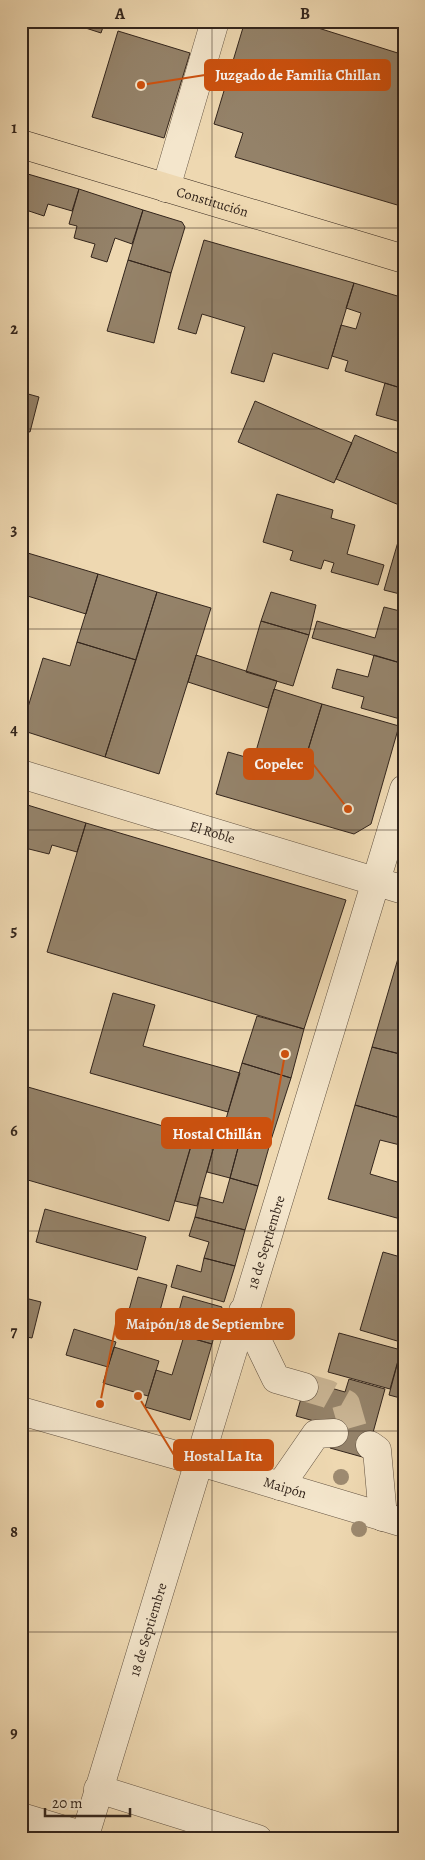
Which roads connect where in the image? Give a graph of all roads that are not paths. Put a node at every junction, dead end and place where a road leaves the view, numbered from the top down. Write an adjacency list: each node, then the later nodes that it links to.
1 (216, 21): 3 (street)
2 (21, 144): 3 (main road, Constitución)
3 (166, 188): 4 (main road, Constitución)
4 (404, 259)
5 (21, 774): 7 (street, El Roble)
6 (404, 789): 7 (street, 18 de Septiembre)
7 (376, 881): 8 (street, El Roble); 9 (street, 18 de Septiembre)
8 (404, 890)
9 (243, 1311): 10 (street); 14 (street, 18 de Septiembre)
10 (304, 1387)
11 (21, 1411): 14 (street, Maipón)
12 (334, 1433): 15 (street)
13 (370, 1445): 16 (street)
14 (197, 1461): 15 (street, Maipón); 17 (street, 18 de Septiembre)
15 (280, 1486): 16 (street, Maipón)
16 (394, 1520)
17 (98, 1790): 19 (street, 18 de Septiembre); 20 (street)
18 (21, 1817): 19 (street)
19 (84, 1837)
20 (258, 1839)

